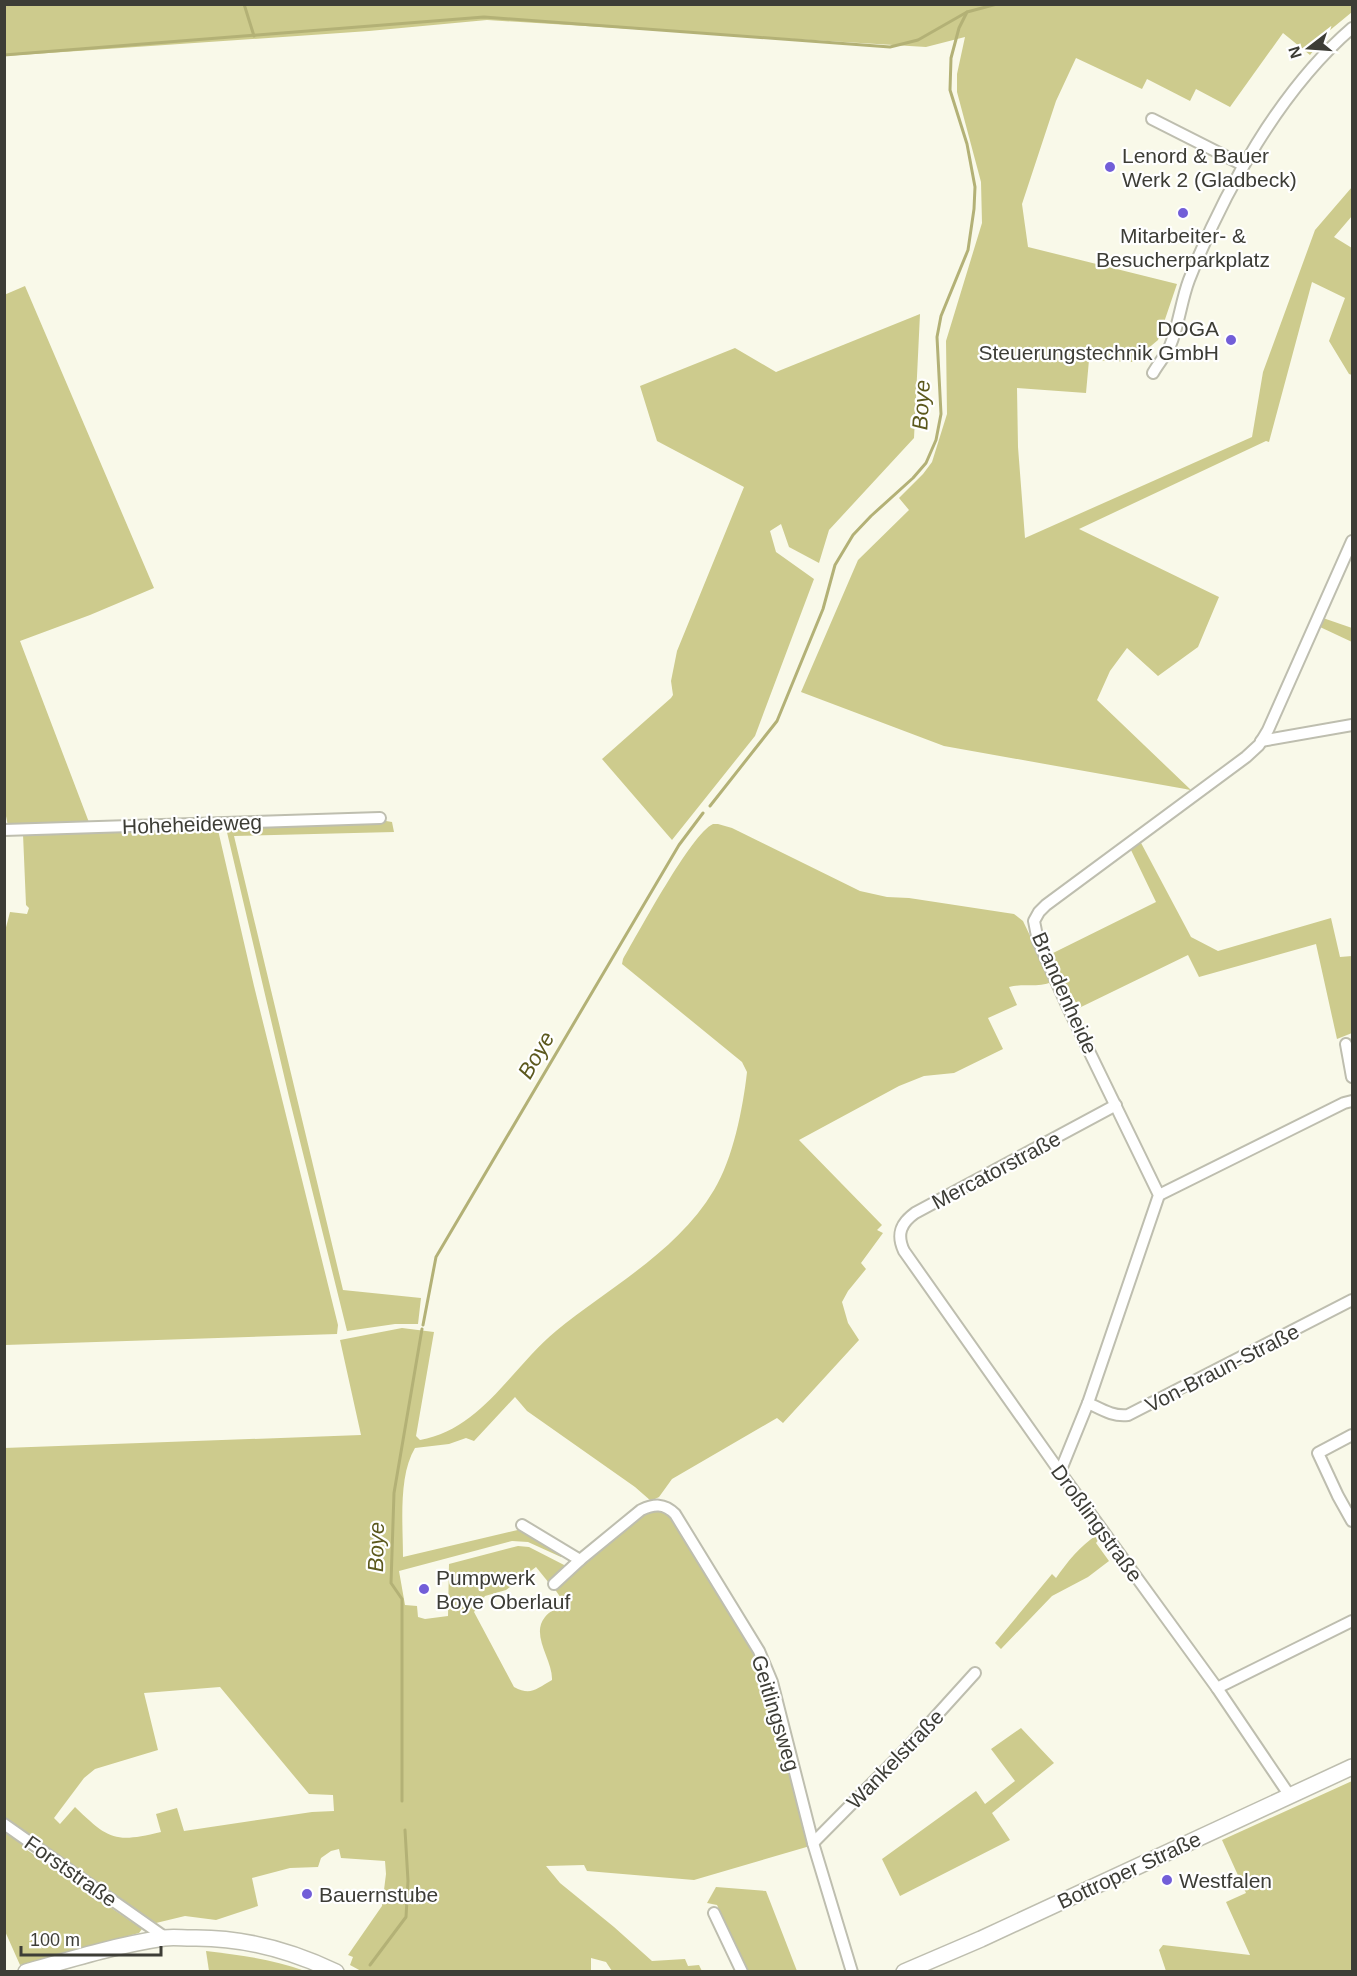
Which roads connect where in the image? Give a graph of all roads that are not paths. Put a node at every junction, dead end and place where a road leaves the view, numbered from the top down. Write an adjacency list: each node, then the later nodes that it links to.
1 (1353, 28): 3 (street)
2 (1152, 119): 3 (street)
3 (1243, 165): 4 (street)
4 (1153, 373)
5 (1353, 541): 7 (street, Brandenheide)
6 (1353, 726): 7 (street)
7 (1261, 741): 13 (street, Brandenheide)
8 (380, 818): 9 (street, Hoheheideweg)
9 (4, 830)
10 (1346, 1044): 11 (street)
11 (1353, 1077)
12 (1353, 1101): 14 (street)
13 (1116, 1105): 14 (street, Brandenheide); 15 (street, Mercatorstraße)
14 (1159, 1195): 17 (street)
15 (904, 1251): 19 (street, Droßlingstraße)
16 (1353, 1300): 17 (street, Von-Braun-Straße)
17 (1088, 1403): 19 (street)
18 (1353, 1435): 20 (street)
19 (1060, 1472): 26 (street, Droßlingstraße)
20 (1353, 1521)
21 (522, 1525): 22 (street)
22 (580, 1560): 23 (street, Geitlingsweg); 30 (street, Geitlingsweg)
23 (554, 1584)
24 (1353, 1621): 26 (street)
25 (975, 1673): 30 (street, Wankelstraße)
26 (1217, 1688): 28 (street, Droßlingstraße)
27 (1353, 1767): 28 (main road, Bottroper Straße)
28 (1290, 1796): 37 (main road, Bottroper Straße)
29 (4, 1824): 32 (street, Forststraße)
30 (813, 1843): 36 (street, Geitlingsweg)
31 (714, 1913): 35 (street)
32 (166, 1938): 33 (main road); 34 (main road)
33 (26, 1971)
34 (336, 1971)
35 (742, 1971)
36 (852, 1971)
37 (904, 1971)

